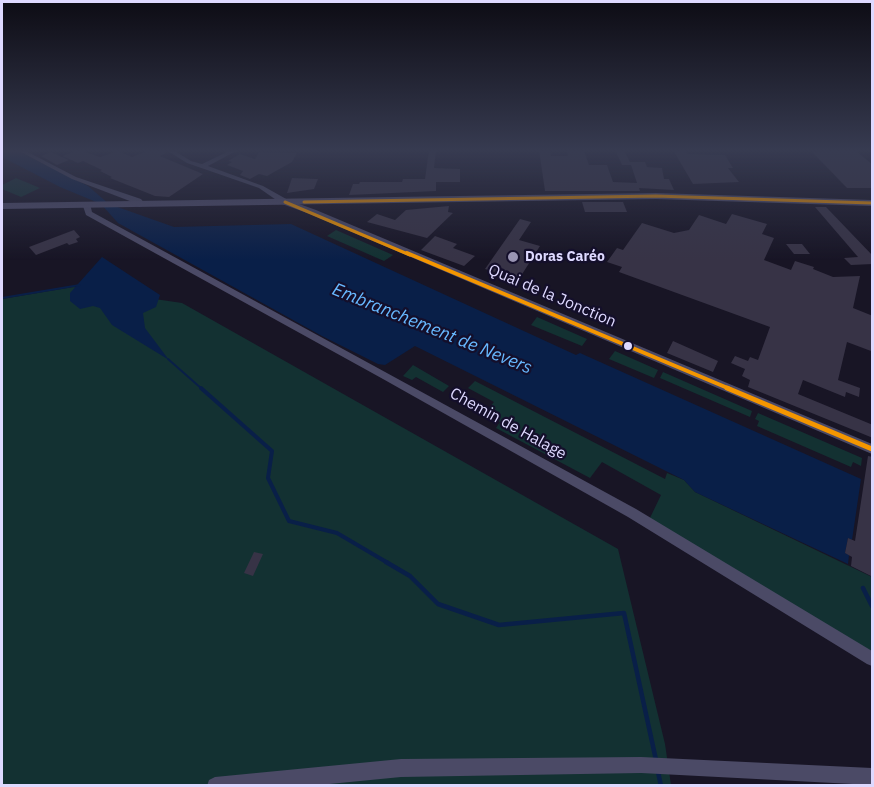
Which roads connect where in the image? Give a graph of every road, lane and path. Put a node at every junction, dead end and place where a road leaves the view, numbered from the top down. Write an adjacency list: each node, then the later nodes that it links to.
1 (98, 187): 5 (street)
2 (260, 187): 3 (street, Quai de la Jonction)
3 (285, 202): 4 (main road); 5 (main road); 8 (street, Quai de la Jonction)
4 (873, 203)
5 (142, 205): 7 (main road)
6 (2, 206): 7 (main road)
7 (92, 206): 9 (street, Chemin de Halage)
8 (873, 449)
9 (873, 659)
10 (873, 777): 11 (street)
11 (215, 786)

